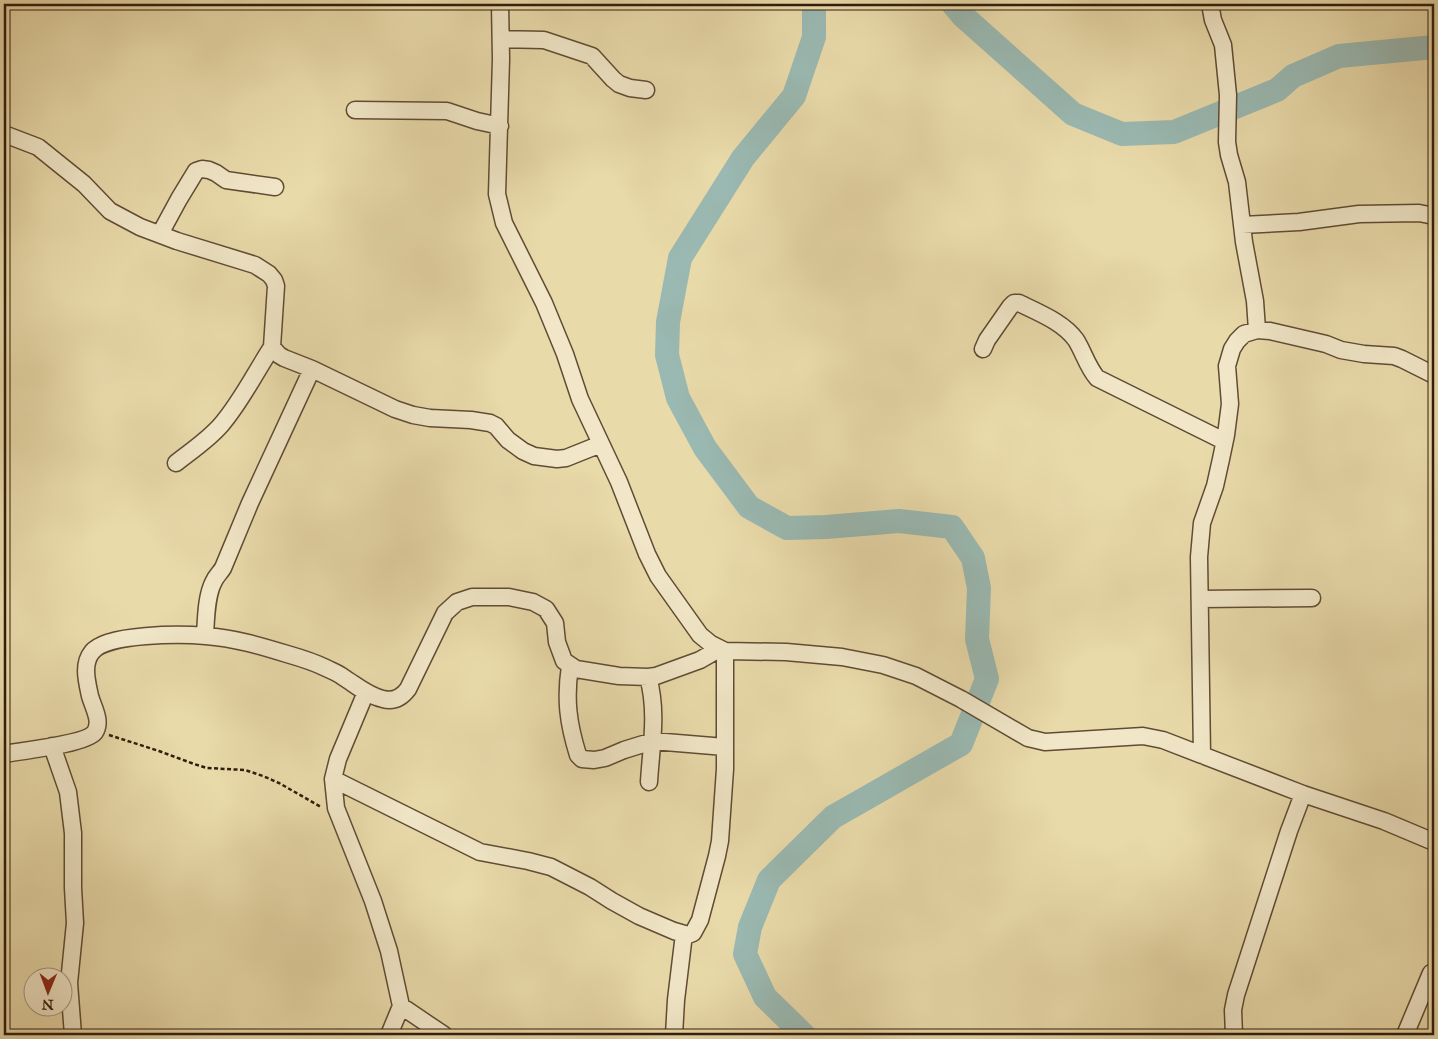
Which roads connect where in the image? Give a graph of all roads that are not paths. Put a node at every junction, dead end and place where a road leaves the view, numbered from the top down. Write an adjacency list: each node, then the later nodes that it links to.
1 (500, 4): 3 (street)
2 (1210, 4): 10 (street)
3 (501, 39): 4 (street); 6 (street)
4 (646, 90)
5 (356, 110): 6 (street)
6 (500, 126): 18 (street)
7 (4, 134): 11 (street)
8 (275, 187): 11 (street)
9 (1434, 216): 10 (street)
10 (1242, 225): 12 (street)
11 (160, 234): 13 (street)
12 (1258, 330): 16 (street); 17 (street)
13 (272, 347): 15 (street); 19 (street)
14 (983, 348): 17 (street)
15 (312, 370): 18 (street); 22 (street)
16 (1434, 375)
17 (1224, 441): 21 (street)
18 (601, 444): 23 (street)
19 (176, 463)
20 (1312, 598): 21 (street)
21 (1200, 599): 31 (street)
22 (205, 636): 26 (street); 28 (street)
23 (722, 650): 25 (street); 29 (street); 31 (street)
24 (570, 666): 25 (street); 26 (street); 27 (street)
25 (648, 677): 27 (street)
26 (366, 692): 32 (street)
27 (653, 741): 29 (street); 33 (street)
28 (52, 746): 30 (street); 39 (street)
29 (725, 747): 36 (street)
30 (4, 754)
31 (1202, 755): 34 (street)
32 (333, 779): 36 (street); 38 (street)
33 (649, 782)
34 (1303, 794): 35 (street); 43 (street)
35 (1434, 842)
36 (684, 934): 42 (street)
37 (1431, 973): 44 (street)
38 (401, 1006): 40 (street); 41 (street)
39 (73, 1035)
40 (389, 1035)
41 (444, 1035)
42 (674, 1035)
43 (1234, 1035)
44 (1405, 1035)

